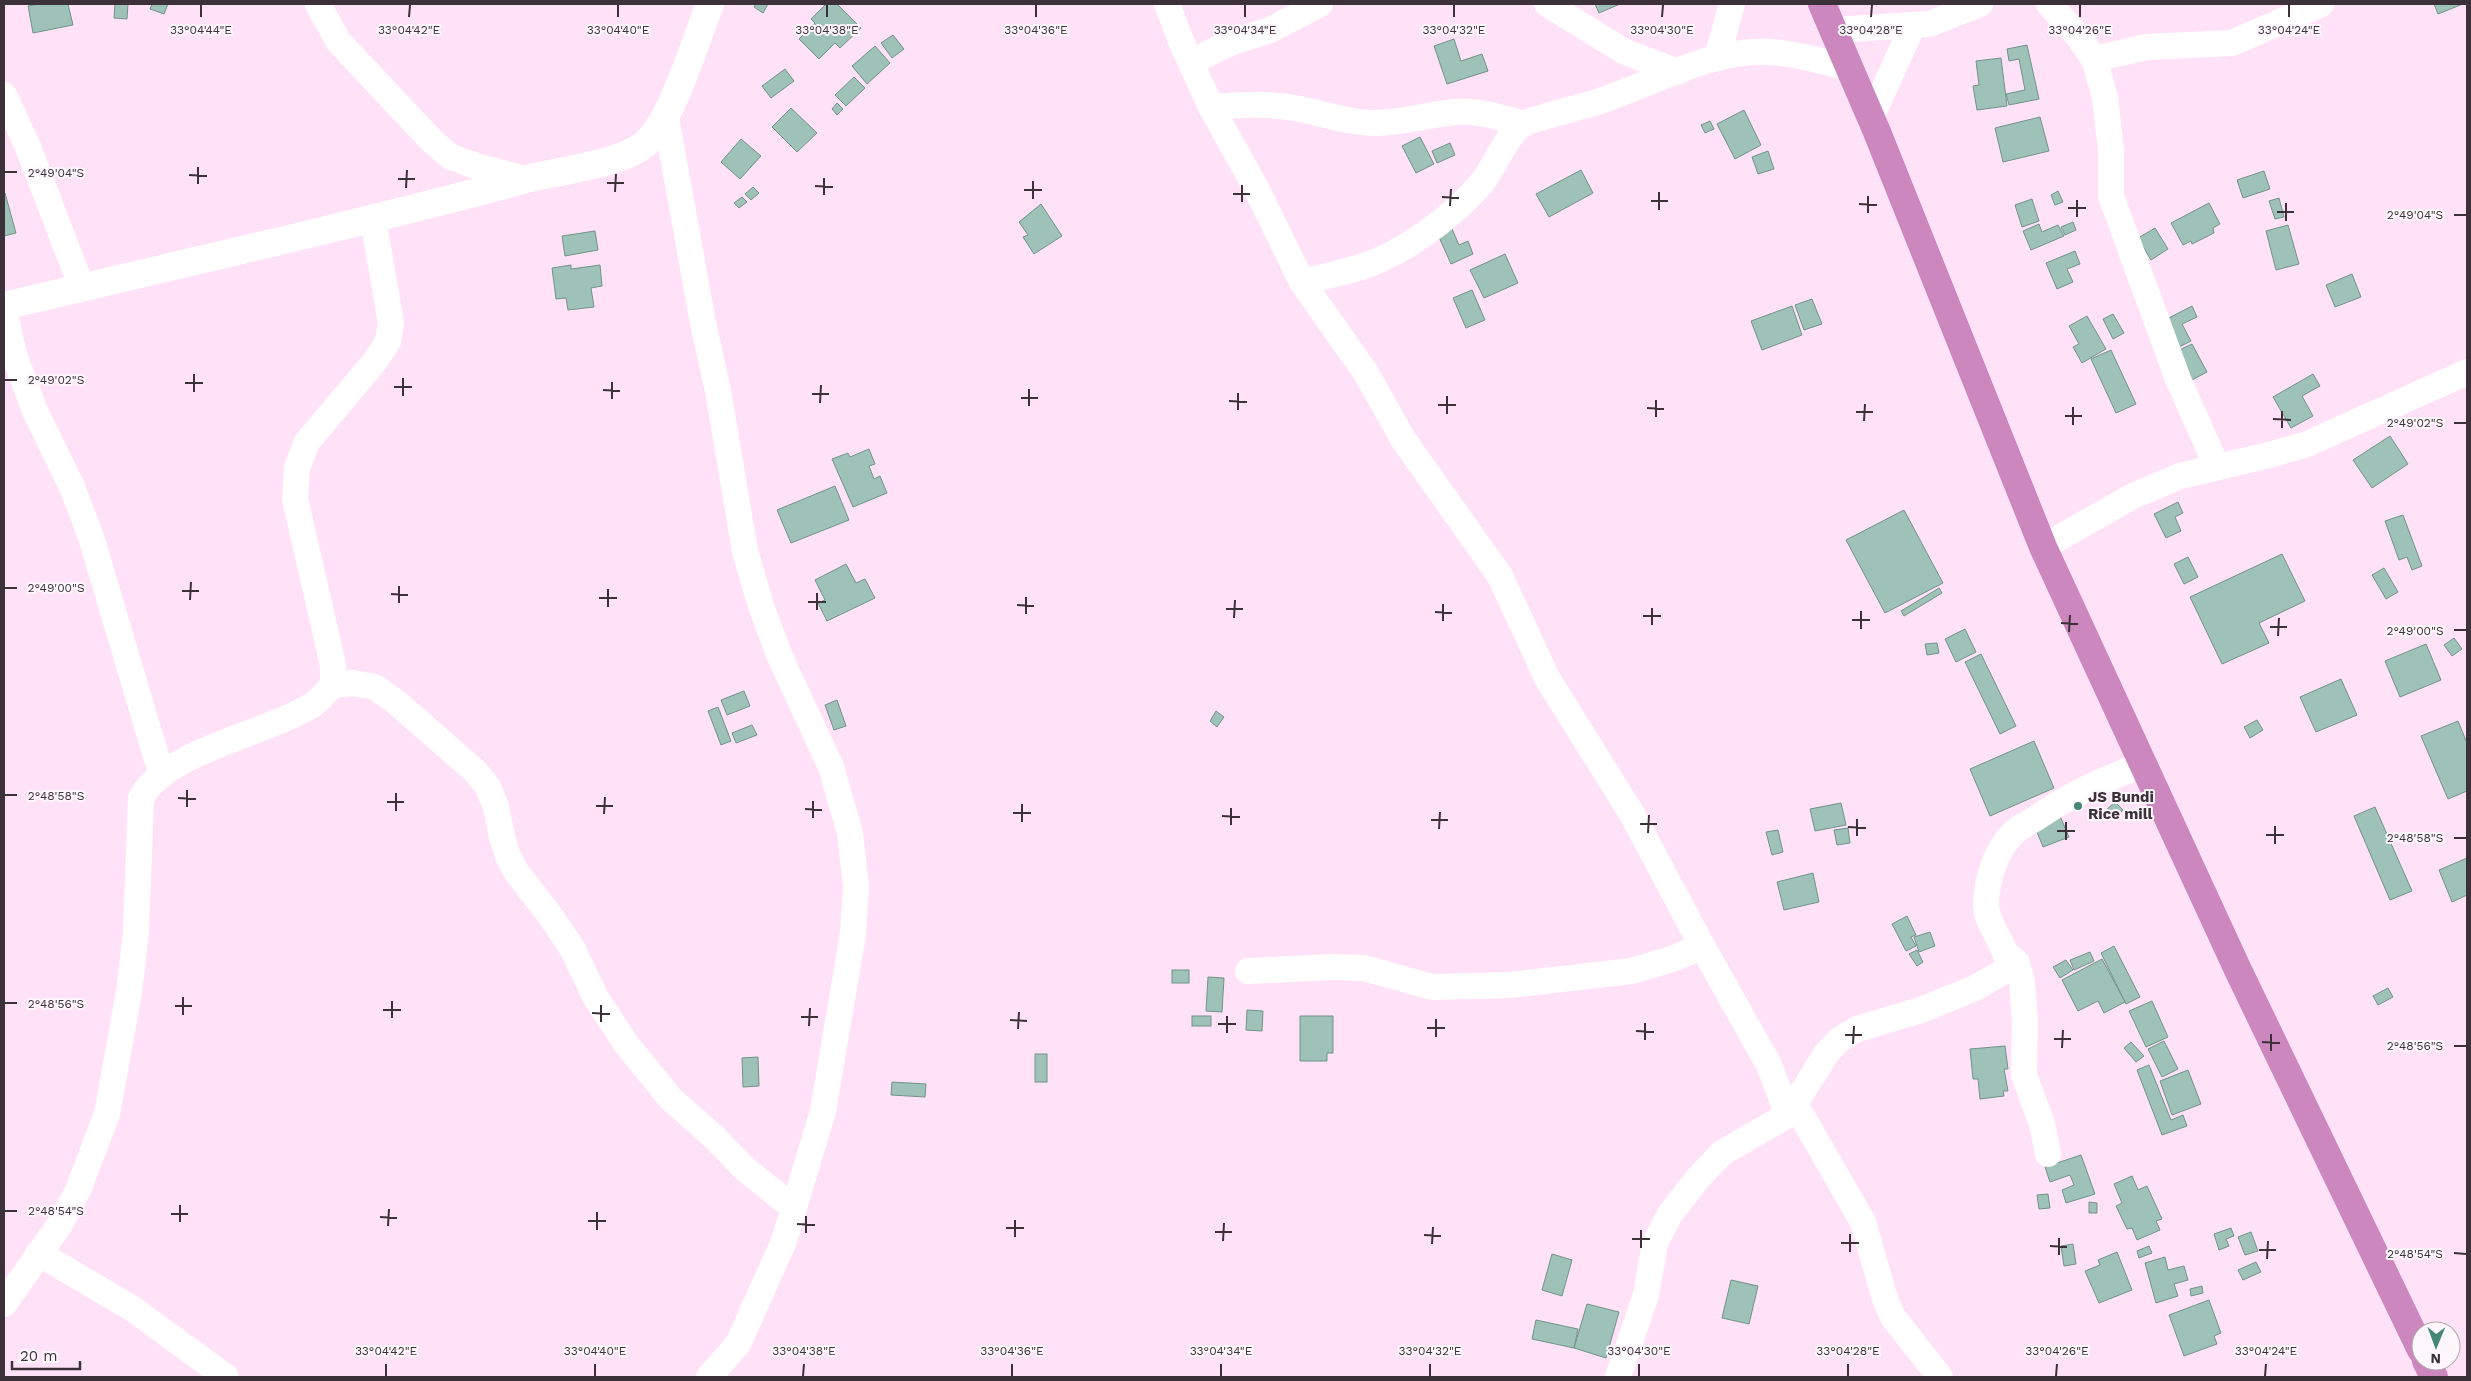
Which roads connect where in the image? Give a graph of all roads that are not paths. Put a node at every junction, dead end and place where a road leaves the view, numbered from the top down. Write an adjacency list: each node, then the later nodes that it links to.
1 (318, 4): 24 (street)
2 (710, 4): 21 (street)
3 (1168, 4): 16 (street)
4 (1320, 4): 16 (street)
5 (1547, 4): 11 (street)
6 (1732, 4): 14 (street)
7 (1822, 4): 13 (highway)
8 (1980, 4): 12 (street)
9 (2049, 4): 15 (street)
10 (2321, 4): 15 (street)
11 (1580, 14): 18 (street)
12 (1912, 27): 13 (street); 22 (street)
13 (1834, 30): 17 (highway)
14 (1717, 58): 17 (street); 18 (street)
15 (2094, 59): 30 (street)
16 (1191, 62): 20 (street)
17 (1848, 67): 22 (highway)
18 (1678, 72): 23 (street)
19 (4, 95): 27 (street)
20 (1211, 107): 23 (street); 26 (street)
21 (666, 118): 24 (street); 40 (street)
22 (1870, 120): 31 (highway)
23 (1523, 124): 26 (street)
24 (526, 179): 25 (street)
25 (373, 219): 27 (street); 32 (street)
26 (1302, 282): 35 (street)
27 (82, 288): 28 (street)
28 (4, 308): 34 (street)
29 (2467, 372): 30 (street)
30 (2217, 467): 31 (street)
31 (2043, 547): 33 (highway)
32 (333, 685): 34 (street); 40 (street)
33 (2144, 764): 36 (street); 43 (highway)
34 (161, 773): 41 (street)
35 (1702, 946): 37 (street); 38 (street)
36 (2007, 955): 38 (street); 39 (street)
37 (1248, 971)
38 (1792, 1110): 46 (street); 47 (street)
39 (2048, 1154)
40 (794, 1208): 45 (street)
41 (38, 1254): 42 (street); 44 (street)
42 (4, 1304)
43 (2411, 1329)
44 (226, 1377)
45 (709, 1377)
46 (1618, 1377)
47 (1940, 1377)

